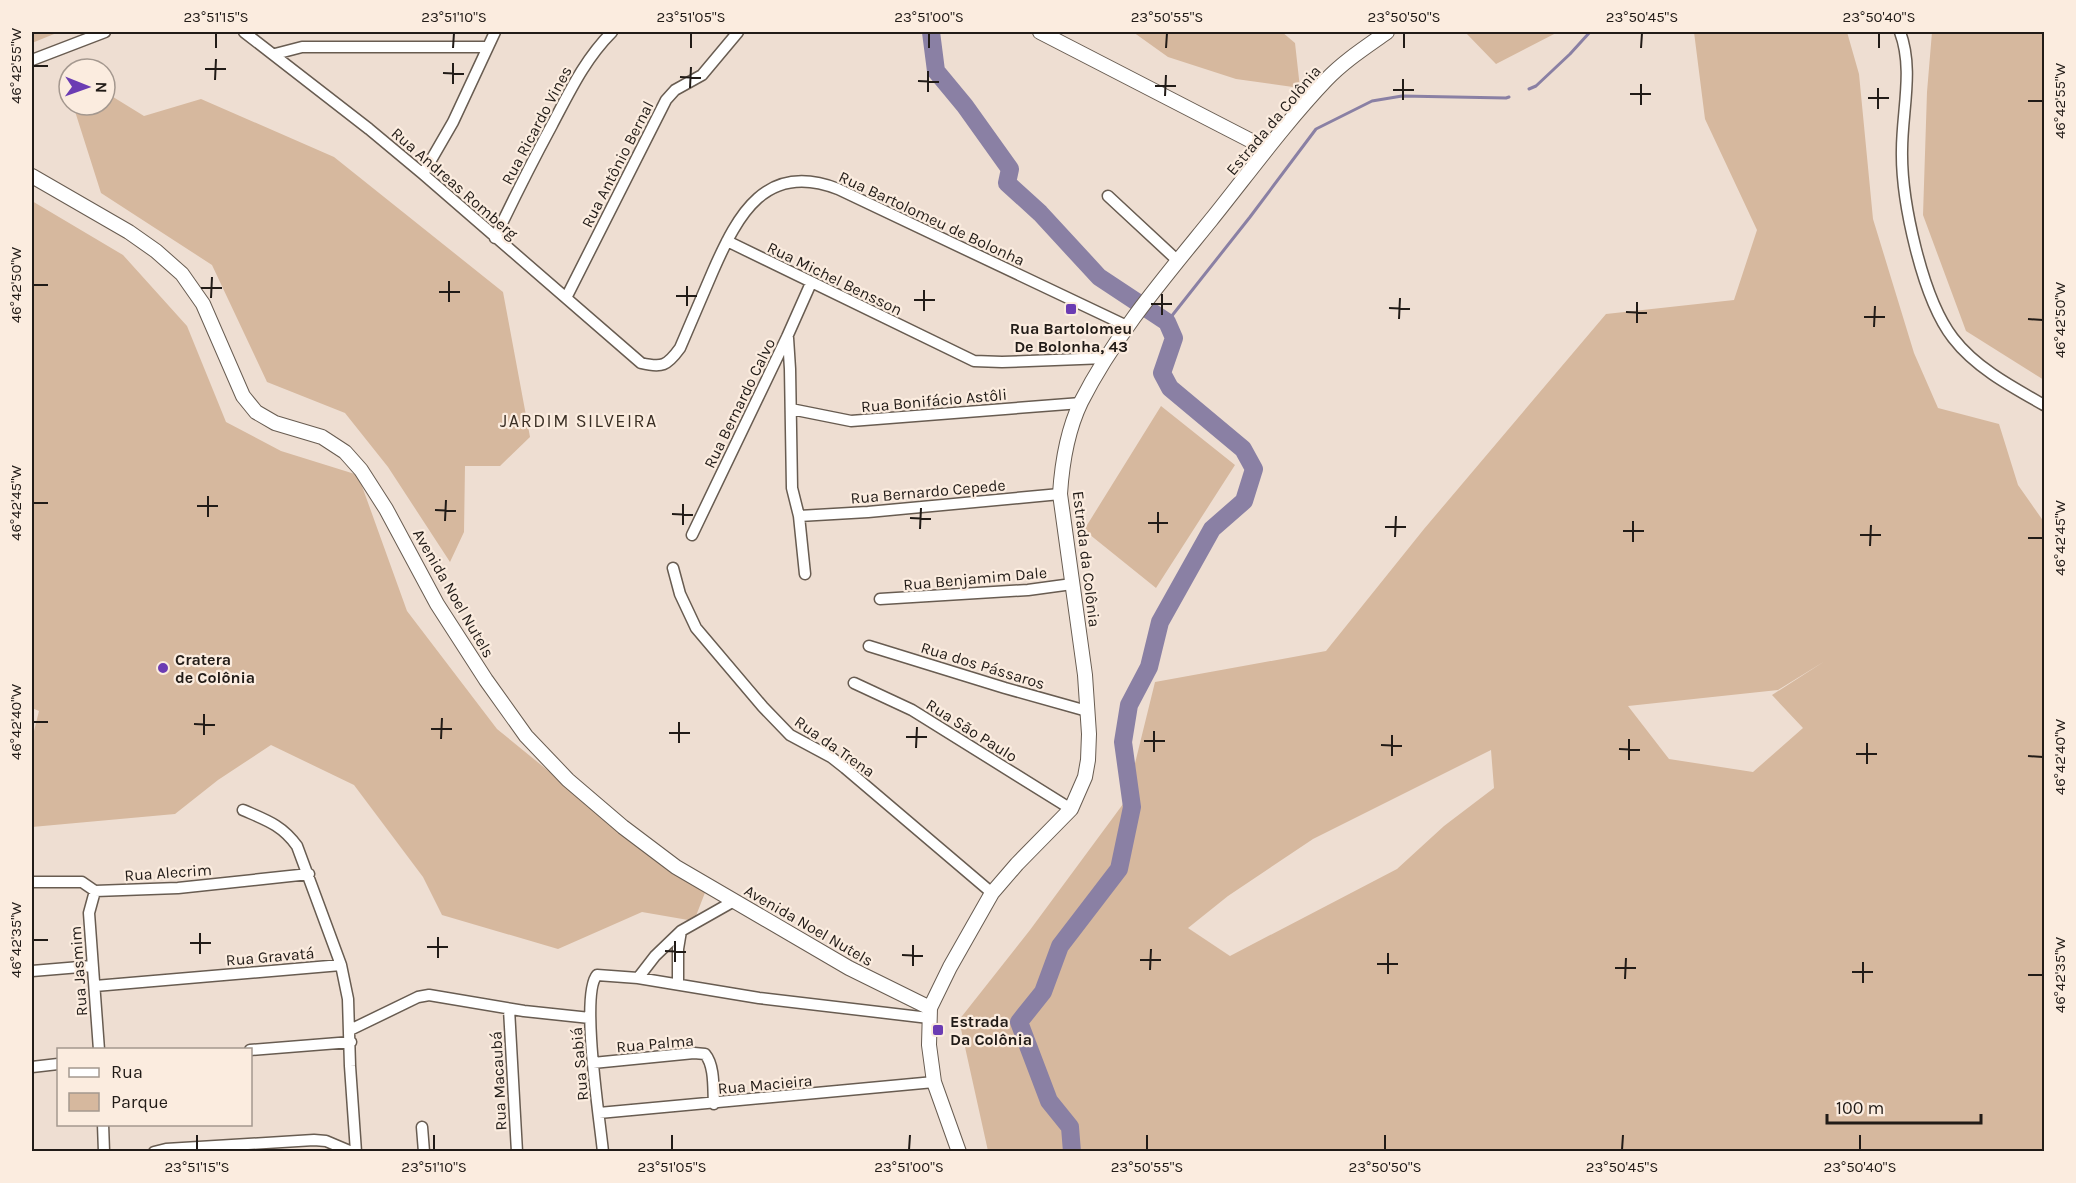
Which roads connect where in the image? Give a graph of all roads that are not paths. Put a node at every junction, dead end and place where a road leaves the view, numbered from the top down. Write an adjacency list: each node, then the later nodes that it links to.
1 (105, 32): 11 (street)
2 (244, 32): 10 (street, Rua Andreas Romberg)
3 (495, 32): 9 (street)
4 (612, 32): 16 (street, Rua Ricardo Vines)
5 (738, 32): 20 (street, Rua Antônio Bernal)
6 (1040, 32): 12 (street)
7 (1387, 32): 12 (street, Estrada da Colônia)
8 (1900, 32): 26 (street)
9 (488, 47): 10 (street); 13 (street)
10 (274, 54): 13 (street, Rua Andreas Romberg)
11 (32, 60)
12 (1267, 149): 18 (street, Estrada da Colônia)
13 (423, 174): 16 (street, Rua Andreas Romberg)
14 (32, 176): 44 (street, Avenida Noel Nutels)
15 (1108, 196): 18 (street)
16 (495, 238): 20 (street, Rua Andreas Romberg)
17 (726, 241): 19 (street, Rua Michel Bensson); 21 (street, Rua Bartolomeu de Bolonha); 24 (street, Rua Bartolomeu de Bolonha)
18 (1178, 261): 21 (street, Estrada da Colônia)
19 (811, 283): 22 (street, Rua Bernardo Calvo); 23 (street, Rua Michel Bensson)
20 (566, 298): 24 (street, Rua Andreas Romberg)
21 (1127, 326): 23 (street, Estrada da Colônia)
22 (788, 337): 27 (street); 30 (street, Rua Bernardo Calvo)
23 (1106, 358): 25 (street, Estrada da Colônia)
24 (640, 363)
25 (1081, 403): 27 (street, Rua Bonifácio Astôli); 28 (street, Estrada da Colônia)
26 (2044, 405)
27 (791, 409): 29 (street)
28 (1060, 494): 29 (street, Rua Bernardo Cepede); 33 (street, Estrada da Colônia)
29 (799, 516): 32 (street)
30 (692, 535)
31 (673, 568): 43 (street, Rua da Trena)
32 (805, 574)
33 (1072, 584): 34 (street, Rua Benjamim Dale); 37 (street, Estrada da Colônia)
34 (880, 599)
35 (870, 646): 37 (street, Rua dos Pássaros)
36 (854, 683): 38 (street, Rua São Paulo)
37 (1087, 711): 38 (street, Estrada da Colônia)
38 (1071, 809): 43 (street, Estrada da Colônia)
39 (243, 810): 40 (street)
40 (309, 874): 42 (street, Rua Alecrim); 46 (street)
41 (32, 882): 42 (street, Rua Alecrim)
42 (95, 891): 47 (street, Rua Jasmim)
43 (992, 893): 53 (street, Estrada da Colônia)
44 (734, 901): 45 (street); 53 (street, Avenida Noel Nutels)
45 (681, 931): 49 (street); 50 (street)
46 (341, 965): 51 (street, Rua Gravatá); 55 (street)
47 (92, 966): 48 (street); 51 (street, Rua Jasmim)
48 (32, 971)
49 (638, 978): 50 (street); 54 (street, Rua Sabiá)
50 (678, 984): 53 (street)
51 (95, 986): 57 (street, Rua Jasmim)
52 (509, 1009): 54 (street); 55 (street); 73 (street, Rua Macaubá)
53 (930, 1013): 62 (street, Estrada da Colônia)
54 (590, 1018): 59 (street, Rua Sabiá)
55 (350, 1030): 56 (street)
56 (351, 1042): 58 (street); 71 (street)
57 (99, 1048)
58 (252, 1050)
59 (593, 1063): 63 (street, Rua Palma); 64 (street, Rua Sabiá)
60 (57, 1064): 61 (street)
61 (32, 1067)
62 (934, 1083): 63 (street, Rua Macieira); 75 (street, Estrada da Colônia)
63 (714, 1104): 64 (street, Rua Macieira)
64 (599, 1113): 74 (street, Rua Sabiá)
65 (103, 1126): 68 (street)
66 (422, 1127): 72 (street)
67 (167, 1150): 69 (street); 70 (street)
68 (104, 1152)
69 (154, 1152)
70 (352, 1152)
71 (356, 1152)
72 (424, 1152)
73 (517, 1152)
74 (603, 1152)
75 (959, 1152)

